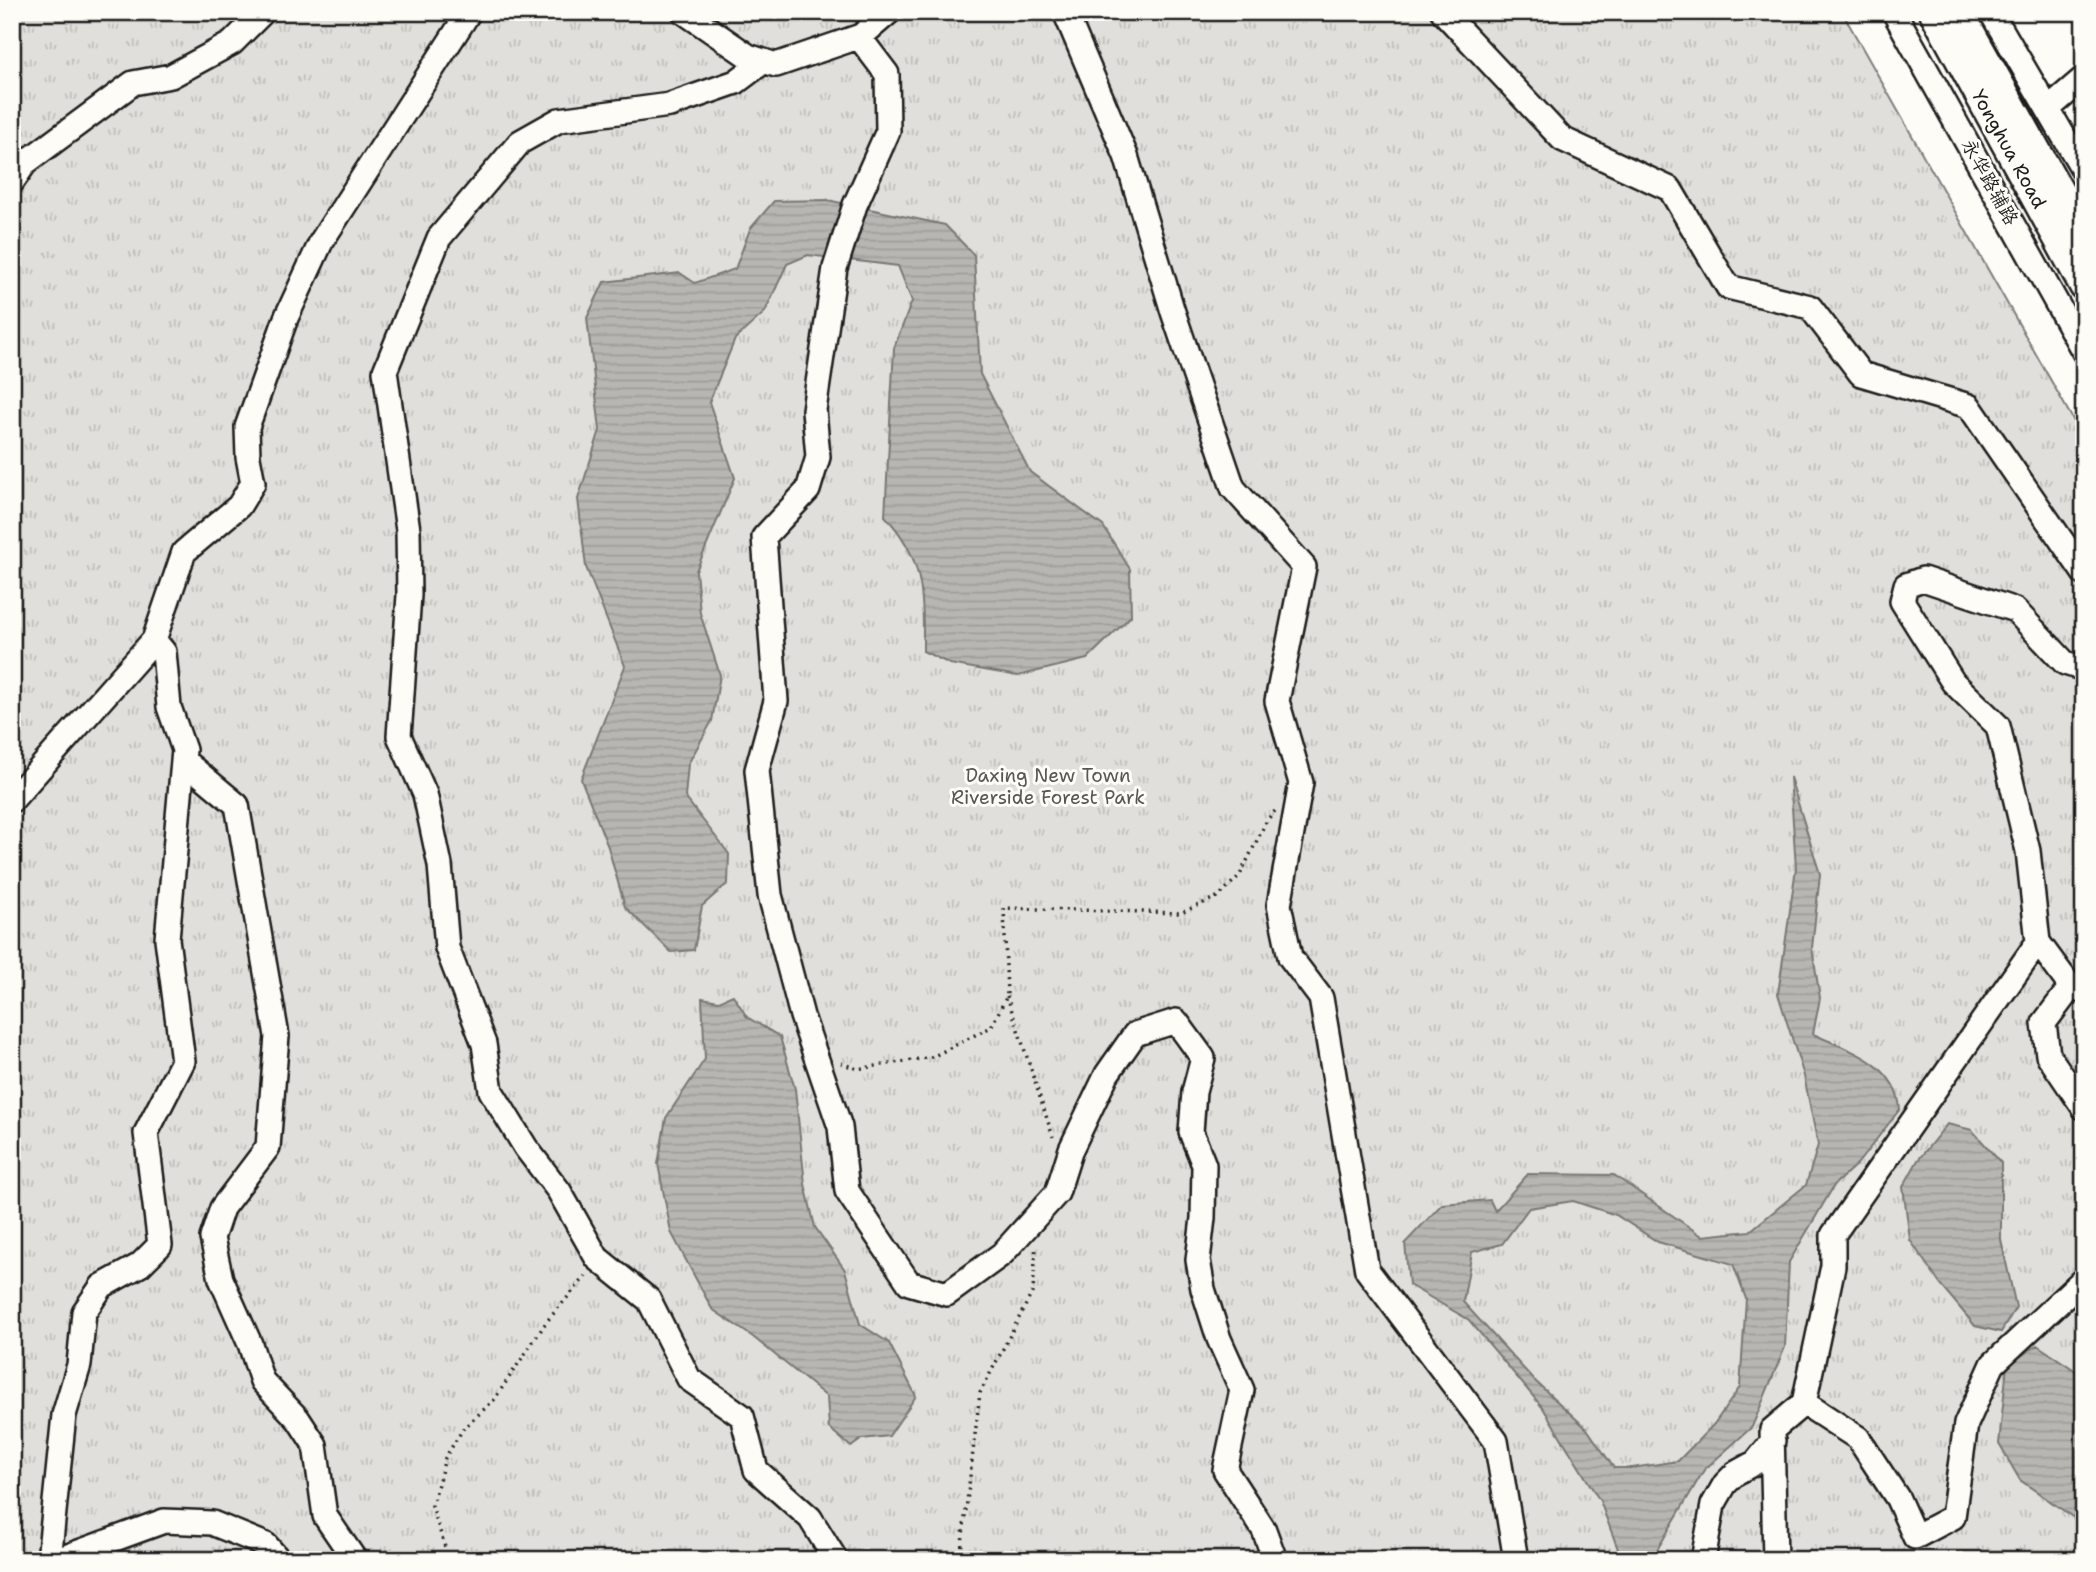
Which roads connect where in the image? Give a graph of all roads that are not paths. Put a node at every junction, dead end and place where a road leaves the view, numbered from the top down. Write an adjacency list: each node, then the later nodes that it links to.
1 (263, 12): 16 (street)
2 (469, 12): 21 (street)
3 (684, 12): 12 (street)
4 (889, 12): 11 (street)
5 (1065, 12): 37 (street)
6 (1443, 12): 20 (street)
7 (1894, 12): 19 (street, 永华路辅路)
8 (1934, 12): 18 (main road, Yonghua Road)
9 (1959, 12): 17 (main road, Yonghua Road)
10 (1992, 12): 14 (street)
11 (859, 37): 12 (street); 36 (street)
12 (764, 61): 35 (street)
13 (2084, 78): 14 (street)
14 (2049, 108): 15 (street)
15 (2084, 171)
16 (12, 182)
17 (2084, 236)
18 (2084, 286)
19 (2084, 352)
20 (2084, 573)
21 (154, 640): 23 (street); 24 (street)
22 (2084, 669): 25 (street)
23 (183, 760): 31 (street); 34 (street)
24 (12, 800)
25 (2038, 942): 26 (street); 29 (street)
26 (2077, 989): 27 (street)
27 (2084, 1108)
28 (2084, 1279): 29 (street)
29 (1804, 1403): 30 (street)
30 (1773, 1441): 38 (street); 39 (street)
31 (49, 1560)
32 (57, 1560): 33 (street)
33 (279, 1560)
34 (355, 1560)
35 (836, 1560)
36 (1275, 1560)
37 (1516, 1560)
38 (1703, 1560)
39 (1774, 1560)

